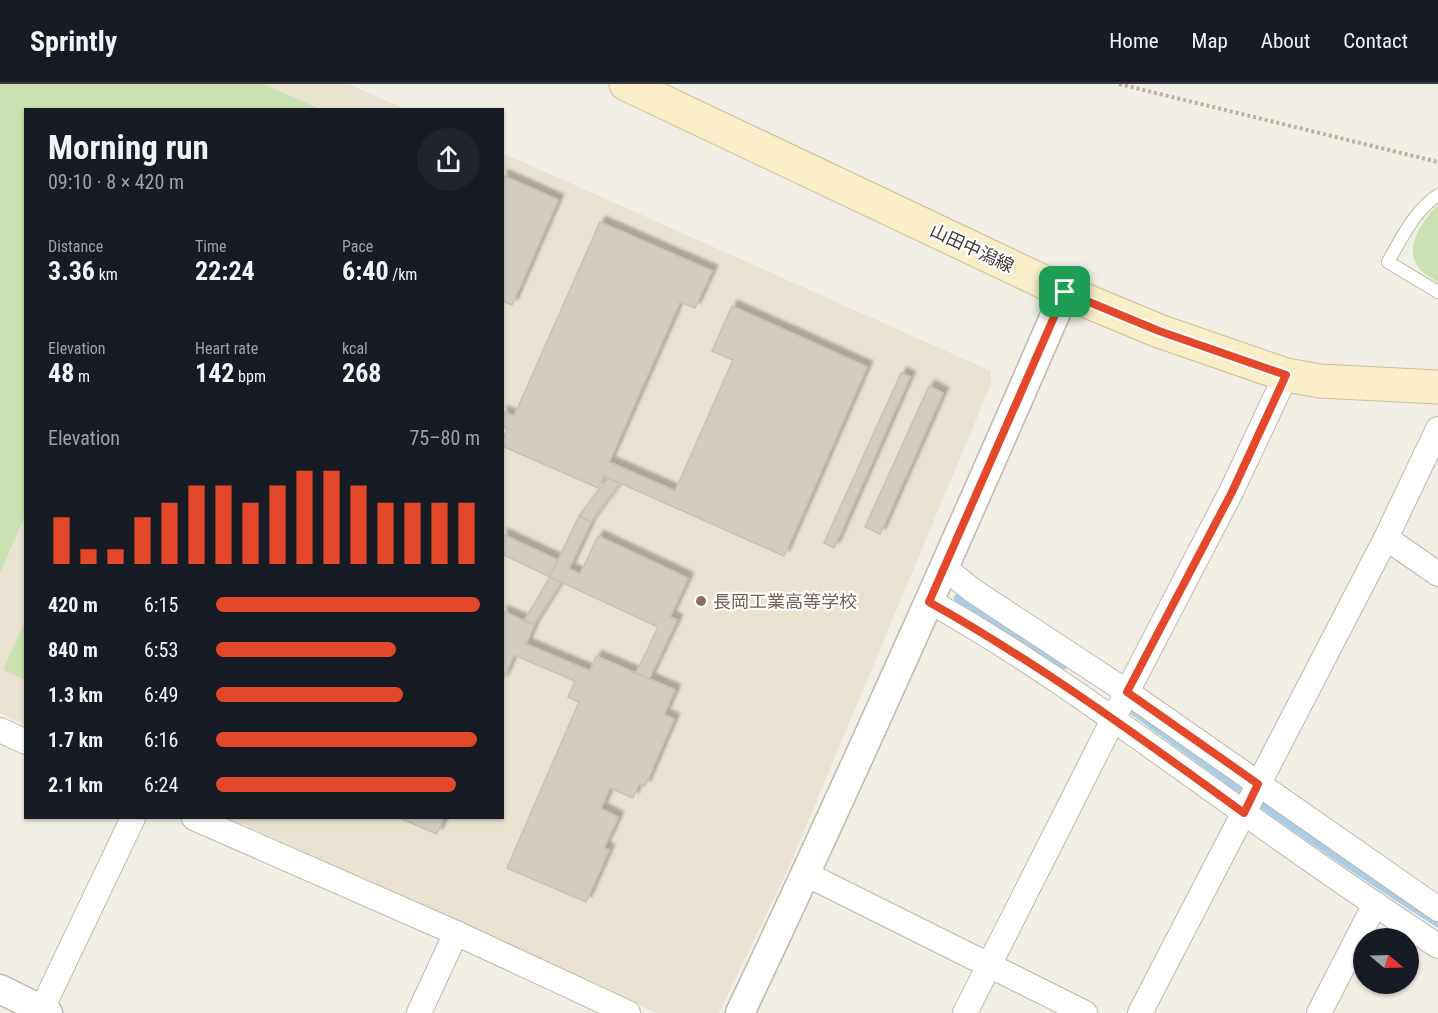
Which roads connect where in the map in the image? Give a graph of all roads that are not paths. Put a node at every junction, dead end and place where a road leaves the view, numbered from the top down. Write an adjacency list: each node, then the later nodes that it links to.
1 (626, 84): 3 (main road, 山田中潟線)
2 (1438, 195): 4 (lane)
3 (1065, 292): 5 (main road, 山田中潟線); 9 (street)
4 (1438, 292)
5 (1286, 375): 6 (main road, 山田中潟線); 12 (street)
6 (1438, 387)
7 (1438, 429): 8 (street)
8 (1386, 538): 10 (street); 16 (street)
9 (945, 568): 11 (street); 12 (street)
10 (1438, 574)
11 (929, 602): 13 (street); 20 (street)
12 (1127, 692): 13 (street); 16 (street)
13 (1114, 718): 17 (street); 25 (street)
14 (0, 730): 15 (street)
15 (24, 741)
16 (1258, 784): 17 (street); 22 (street)
17 (1244, 813): 21 (street); 33 (street)
18 (133, 819): 27 (street)
19 (196, 819): 23 (street)
20 (806, 874): 25 (street); 30 (street)
21 (1375, 904): 24 (street); 34 (street)
22 (1438, 909)
23 (456, 933): 28 (street); 29 (street)
24 (1438, 946)
25 (990, 965): 31 (street); 32 (street)
26 (0, 989): 27 (street)
27 (43, 1012)
28 (418, 1013)
29 (628, 1013)
30 (740, 1013)
31 (965, 1013)
32 (1085, 1013)
33 (1140, 1013)
34 (1319, 1013)

